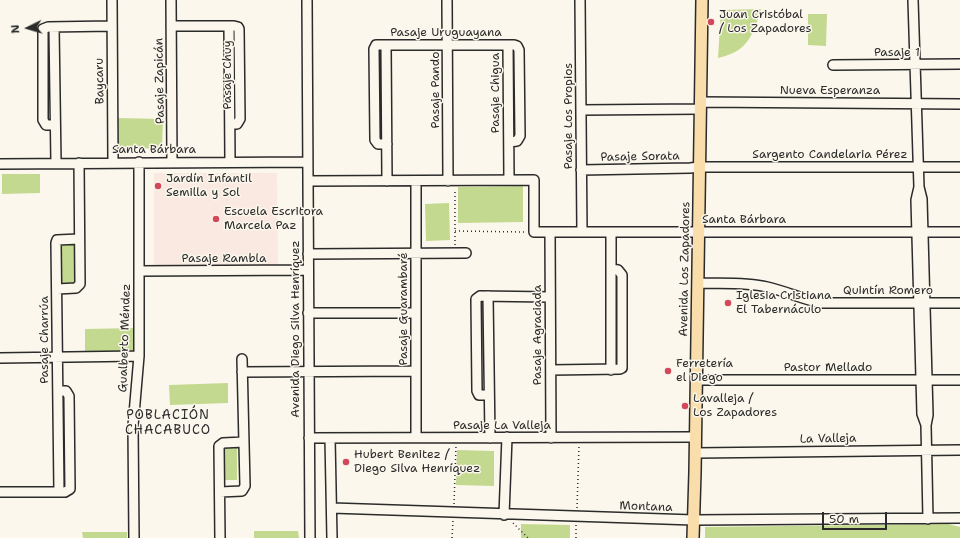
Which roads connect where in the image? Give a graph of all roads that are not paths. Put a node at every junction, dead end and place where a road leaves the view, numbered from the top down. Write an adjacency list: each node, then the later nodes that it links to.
1 (112, 0): 8 (street, Baycaru)
2 (171, 0): 9 (street, Pasaje Zapicán)
3 (307, 0): 27 (street, Avenida Diego Silva Henríquez)
4 (447, 0): 11 (street, Pasaje Pando)
5 (580, 0): 20 (street, Pasaje Los Propios)
6 (702, 0): 19 (main road, Avenida Los Zapadores)
7 (913, 0): 16 (street)
8 (112, 26): 23 (street, Baycaru); 28 (street)
9 (171, 26): 25 (street, Pasaje Zapicán); 26 (street, Pasaje Chuy)
10 (386, 45): 11 (street, Pasaje Uruguayana); 22 (street); 22 (street, Pasaje Uruguayana)
11 (447, 45): 12 (street, Pasaje Uruguayana); 38 (street, Pasaje Pando)
12 (508, 45): 13 (street, Pasaje Uruguayana); 21 (street, Pasaje Chigua)
13 (517, 46): 21 (street, Pasaje Chigua)
14 (960, 64): 16 (street, Pasaje 1)
15 (834, 65): 16 (street, Pasaje 1)
16 (915, 65): 17 (street)
17 (916, 103): 18 (street, Nueva Esperanza); 19 (street, Nueva Esperanza); 32 (street)
18 (960, 104)
19 (700, 106): 20 (street, Nueva Esperanza); 31 (main road, Avenida Los Zapadores)
20 (581, 110): 34 (street, Pasaje Los Propios)
21 (509, 142): 35 (street, Pasaje Chigua)
22 (387, 144): 36 (street)
23 (113, 162): 24 (street, Santa Bárbara); 29 (street, Santa Bárbara)
24 (139, 162): 25 (street, Santa Bárbara); 51 (street, Gualberto Méndez)
25 (172, 162): 26 (street, Santa Bárbara)
26 (230, 162): 27 (street, Santa Bárbara)
27 (308, 162): 39 (street, Avenida Diego Silva Henríquez)
28 (56, 163): 29 (street, Santa Bárbara); 30 (street, Santa Bárbara)
29 (79, 163): 46 (street, Pasaje Charrúa)
30 (0, 164)
31 (700, 167): 32 (street, Sargento Candelaria Pérez); 34 (street, Pasaje Sorata); 43 (main road, Avenida Los Zapadores)
32 (918, 167): 33 (street, Sargento Candelaria Pérez); 44 (street)
33 (960, 167)
34 (581, 170): 41 (street, Pasaje Los Propios)
35 (509, 180): 38 (street); 40 (street, Santa Bárbara)
36 (387, 181): 37 (street); 39 (street)
37 (416, 181): 38 (street); 47 (street, Pasaje Guarambaré)
38 (452, 181)
39 (308, 182): 49 (street, Avenida Diego Silva Henríquez)
40 (550, 232): 41 (street, Santa Bárbara); 54 (street, Pasaje Agraciada)
41 (582, 232): 42 (street, Santa Bárbara)
42 (611, 232): 43 (street, Santa Bárbara); 63 (street)
43 (699, 232): 44 (street, Santa Bárbara); 52 (main road, Avenida Los Zapadores)
44 (920, 232): 45 (street, Santa Bárbara); 55 (street)
45 (960, 232)
46 (80, 239): 53 (street, Pasaje Charrúa); 53 (street, Pasaje Charrúa)
47 (416, 253): 48 (street); 49 (street); 58 (street, Pasaje Guarambaré)
48 (466, 253)
49 (308, 254): 50 (street, Avenida Diego Silva Henríquez)
50 (308, 270): 51 (street, Pasaje Rambla); 57 (street, Avenida Diego Silva Henríquez)
51 (139, 271): 59 (street, Gualberto Méndez)
52 (698, 283): 55 (street, Quintín Romero); 67 (main road, Avenida Los Zapadores)
53 (57, 289): 60 (street, Pasaje Charrúa)
54 (550, 297): 63 (street, Pasaje Agraciada); 75 (street)
55 (922, 303): 56 (street, Quintín Romero); 68 (street)
56 (960, 303)
57 (308, 313): 58 (street); 66 (street, Avenida Diego Silva Henríquez)
58 (416, 313): 64 (street, Pasaje Guarambaré)
59 (139, 356): 60 (street); 90 (street, Gualberto Méndez)
60 (57, 357): 61 (street); 70 (street, Pasaje Charrúa)
61 (0, 358)
62 (242, 359): 65 (street)
63 (551, 370): 77 (street, Pasaje Agraciada)
64 (416, 371): 66 (street); 74 (street, Pasaje Guarambaré)
65 (242, 372): 66 (street); 78 (street)
66 (309, 372): 72 (street, Avenida Diego Silva Henríquez)
67 (697, 380): 68 (street, Pastor Mellado); 71 (main road, Avenida Los Zapadores)
68 (924, 380): 69 (street, Pastor Mellado); 79 (street)
69 (960, 380)
70 (58, 391): 83 (street, Pasaje Charrúa); 83 (street, Pasaje Charrúa)
71 (696, 437): 77 (street, Pasaje La Valleja); 81 (main road, Avenida Los Zapadores)
72 (309, 438): 73 (street, Pasaje La Valleja); 92 (street, Avenida Diego Silva Henríquez)
73 (330, 438): 74 (street, Pasaje La Valleja); 85 (street)
74 (416, 438): 75 (street, Pasaje La Valleja)
75 (490, 438): 76 (street, Pasaje La Valleja)
76 (507, 438): 77 (street, Pasaje La Valleja); 86 (street)
77 (551, 438)
78 (244, 442): 84 (street); 84 (street)
79 (926, 450): 80 (street, La Valleja); 81 (street, La Valleja); 88 (street)
80 (960, 450)
81 (696, 453): 89 (main road, Avenida Los Zapadores)
82 (0, 492): 83 (street)
83 (59, 492)
84 (220, 492): 91 (street)
85 (332, 508): 86 (street, Montana); 93 (street)
86 (504, 514): 89 (street, Montana)
87 (960, 518): 88 (street, Montana)
88 (928, 519): 89 (street, Montana)
89 (694, 520): 94 (main road, Avenida Los Zapadores)
90 (134, 538)
91 (220, 538)
92 (310, 538)
93 (332, 538)
94 (693, 538)

